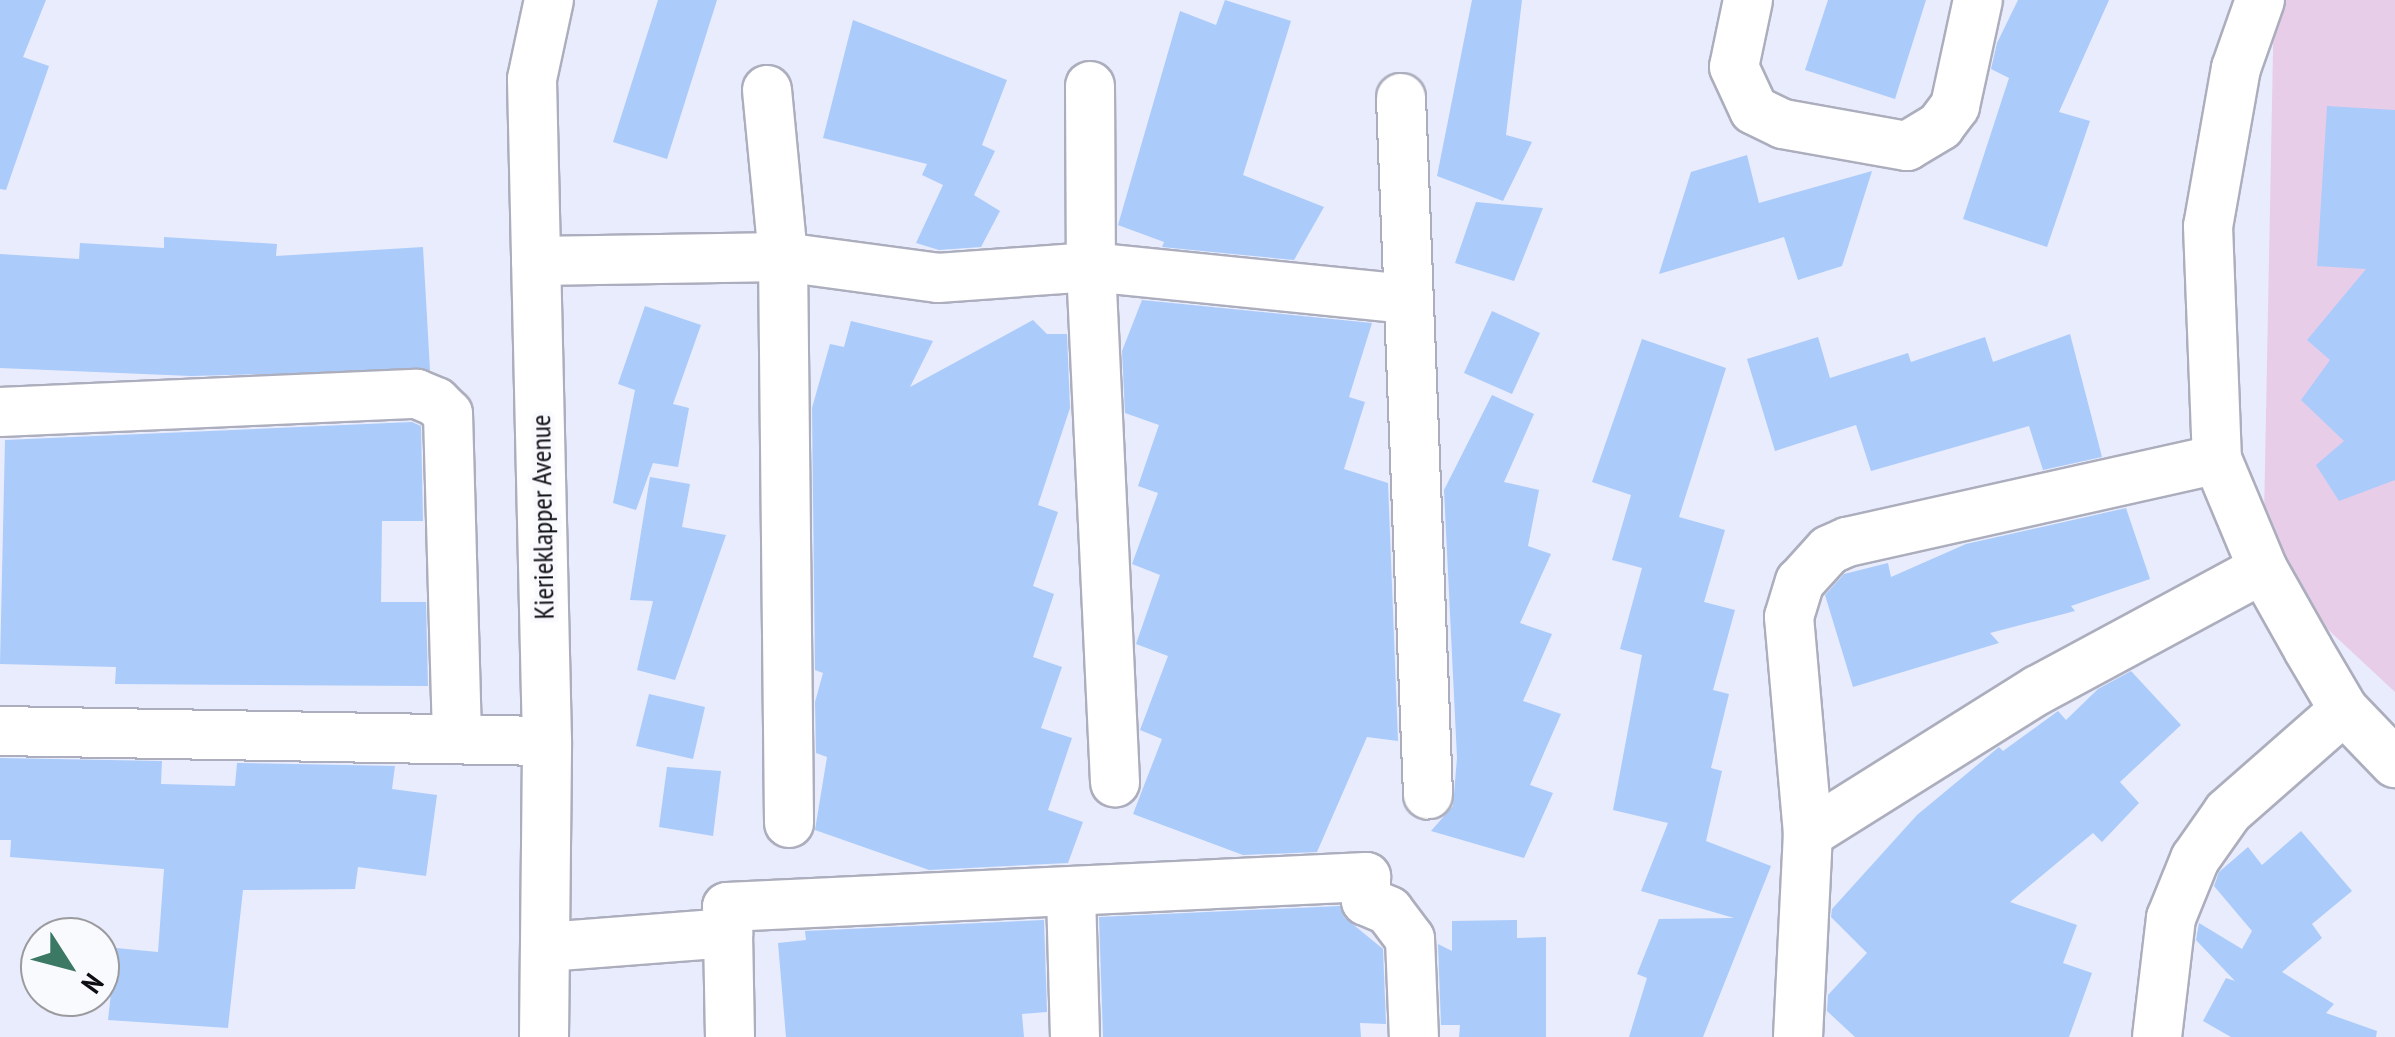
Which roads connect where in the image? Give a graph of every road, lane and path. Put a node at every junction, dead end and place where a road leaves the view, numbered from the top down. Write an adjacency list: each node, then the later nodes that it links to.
1 (549, 0): 9 (street, Kierieklapper Avenue)
2 (1748, 0): 3 (street)
3 (1978, 0)
4 (2260, 0): 13 (street)
5 (1090, 86): 10 (street)
6 (767, 90): 8 (street)
7 (1401, 98): 11 (street)
8 (783, 257): 9 (street); 10 (street); 22 (street)
9 (536, 261): 18 (street, Kierieklapper Avenue)
10 (1091, 267): 11 (street); 20 (street)
11 (1406, 299): 21 (street)
12 (0, 412): 17 (street)
13 (2217, 459): 14 (street); 23 (street)
14 (2263, 570): 15 (street); 23 (street)
15 (2344, 710): 19 (street); 32 (street)
16 (0, 730): 17 (street)
17 (458, 739): 18 (street)
18 (547, 741): 26 (street, Kierieklapper Avenue)
19 (2395, 763)
20 (1115, 782)
21 (1428, 794)
22 (789, 822)
23 (1808, 834): 31 (street)
24 (1071, 894): 25 (street); 29 (street); 30 (street)
25 (728, 933): 26 (street); 28 (street)
26 (546, 947): 27 (street, Kierieklapper Avenue)
27 (544, 1037)
28 (730, 1037)
29 (1075, 1037)
30 (1414, 1037)
31 (1798, 1037)
32 (2158, 1037)

